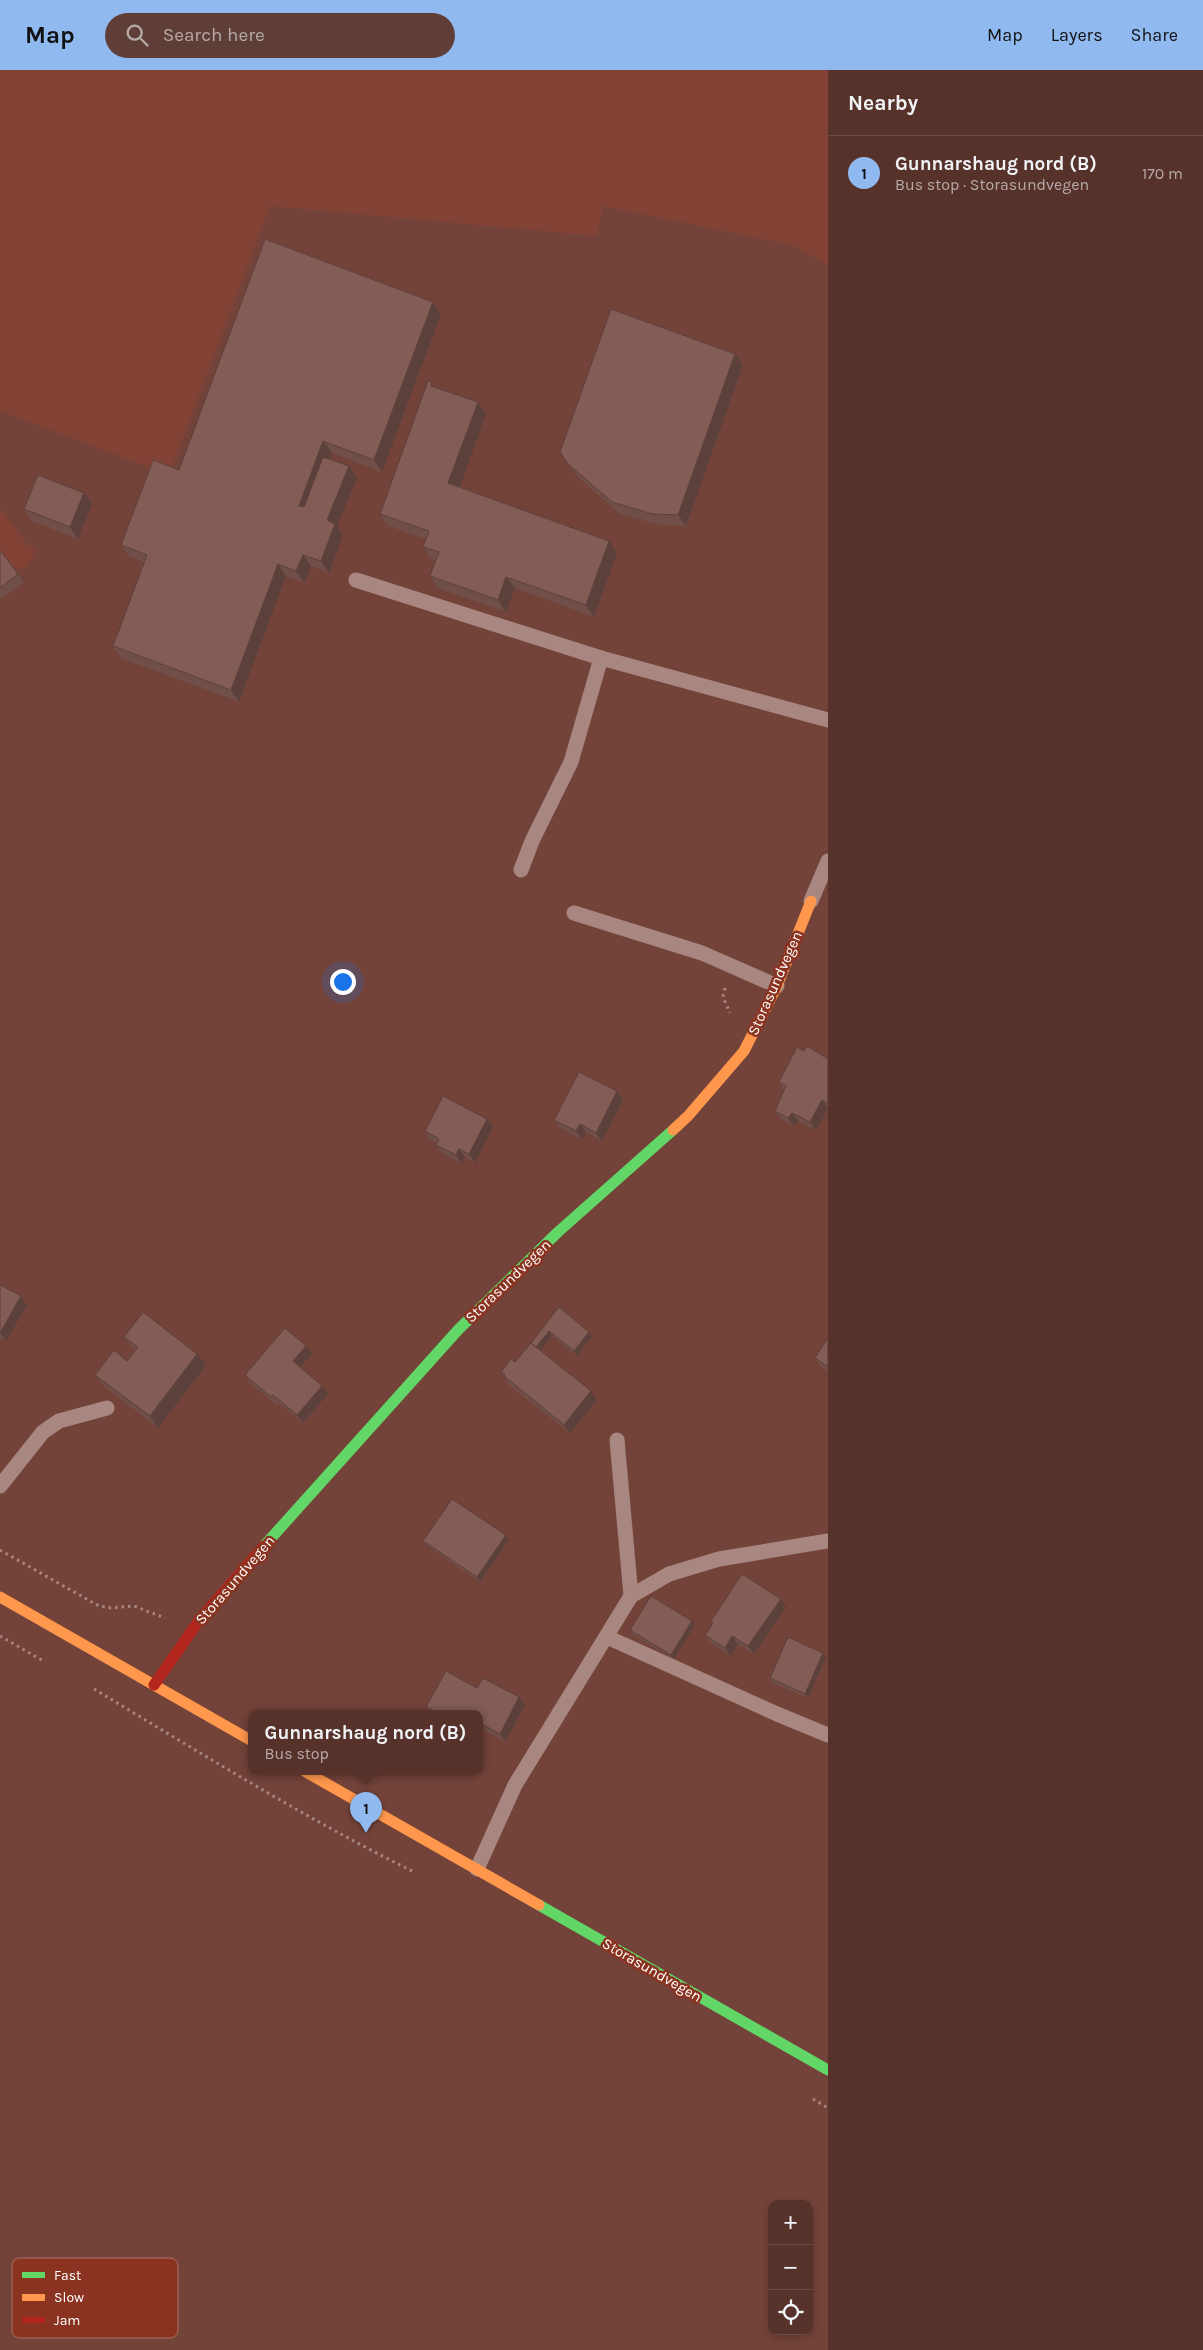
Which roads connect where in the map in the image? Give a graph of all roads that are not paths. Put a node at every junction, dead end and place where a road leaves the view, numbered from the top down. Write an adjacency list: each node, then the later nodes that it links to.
1 (356, 580): 2 (lane)
2 (601, 658): 3 (lane); 5 (lane)
3 (828, 720)
4 (828, 861): 6 (lane, Storasundvegen)
5 (521, 870)
6 (811, 901): 8 (street, Storasundvegen)
7 (574, 913): 8 (lane)
8 (777, 986): 16 (street, Storasundvegen)
9 (107, 1408): 11 (lane)
10 (617, 1440): 13 (lane)
11 (0, 1486)
12 (828, 1541): 13 (lane)
13 (631, 1596): 15 (lane)
14 (0, 1597): 16 (street)
15 (607, 1636): 17 (lane); 20 (lane)
16 (154, 1685): 18 (street)
17 (828, 1735)
18 (248, 1739)
19 (311, 1775): 20 (street, Storasundvegen)
20 (477, 1869): 21 (street, Storasundvegen)
21 (828, 2070)

